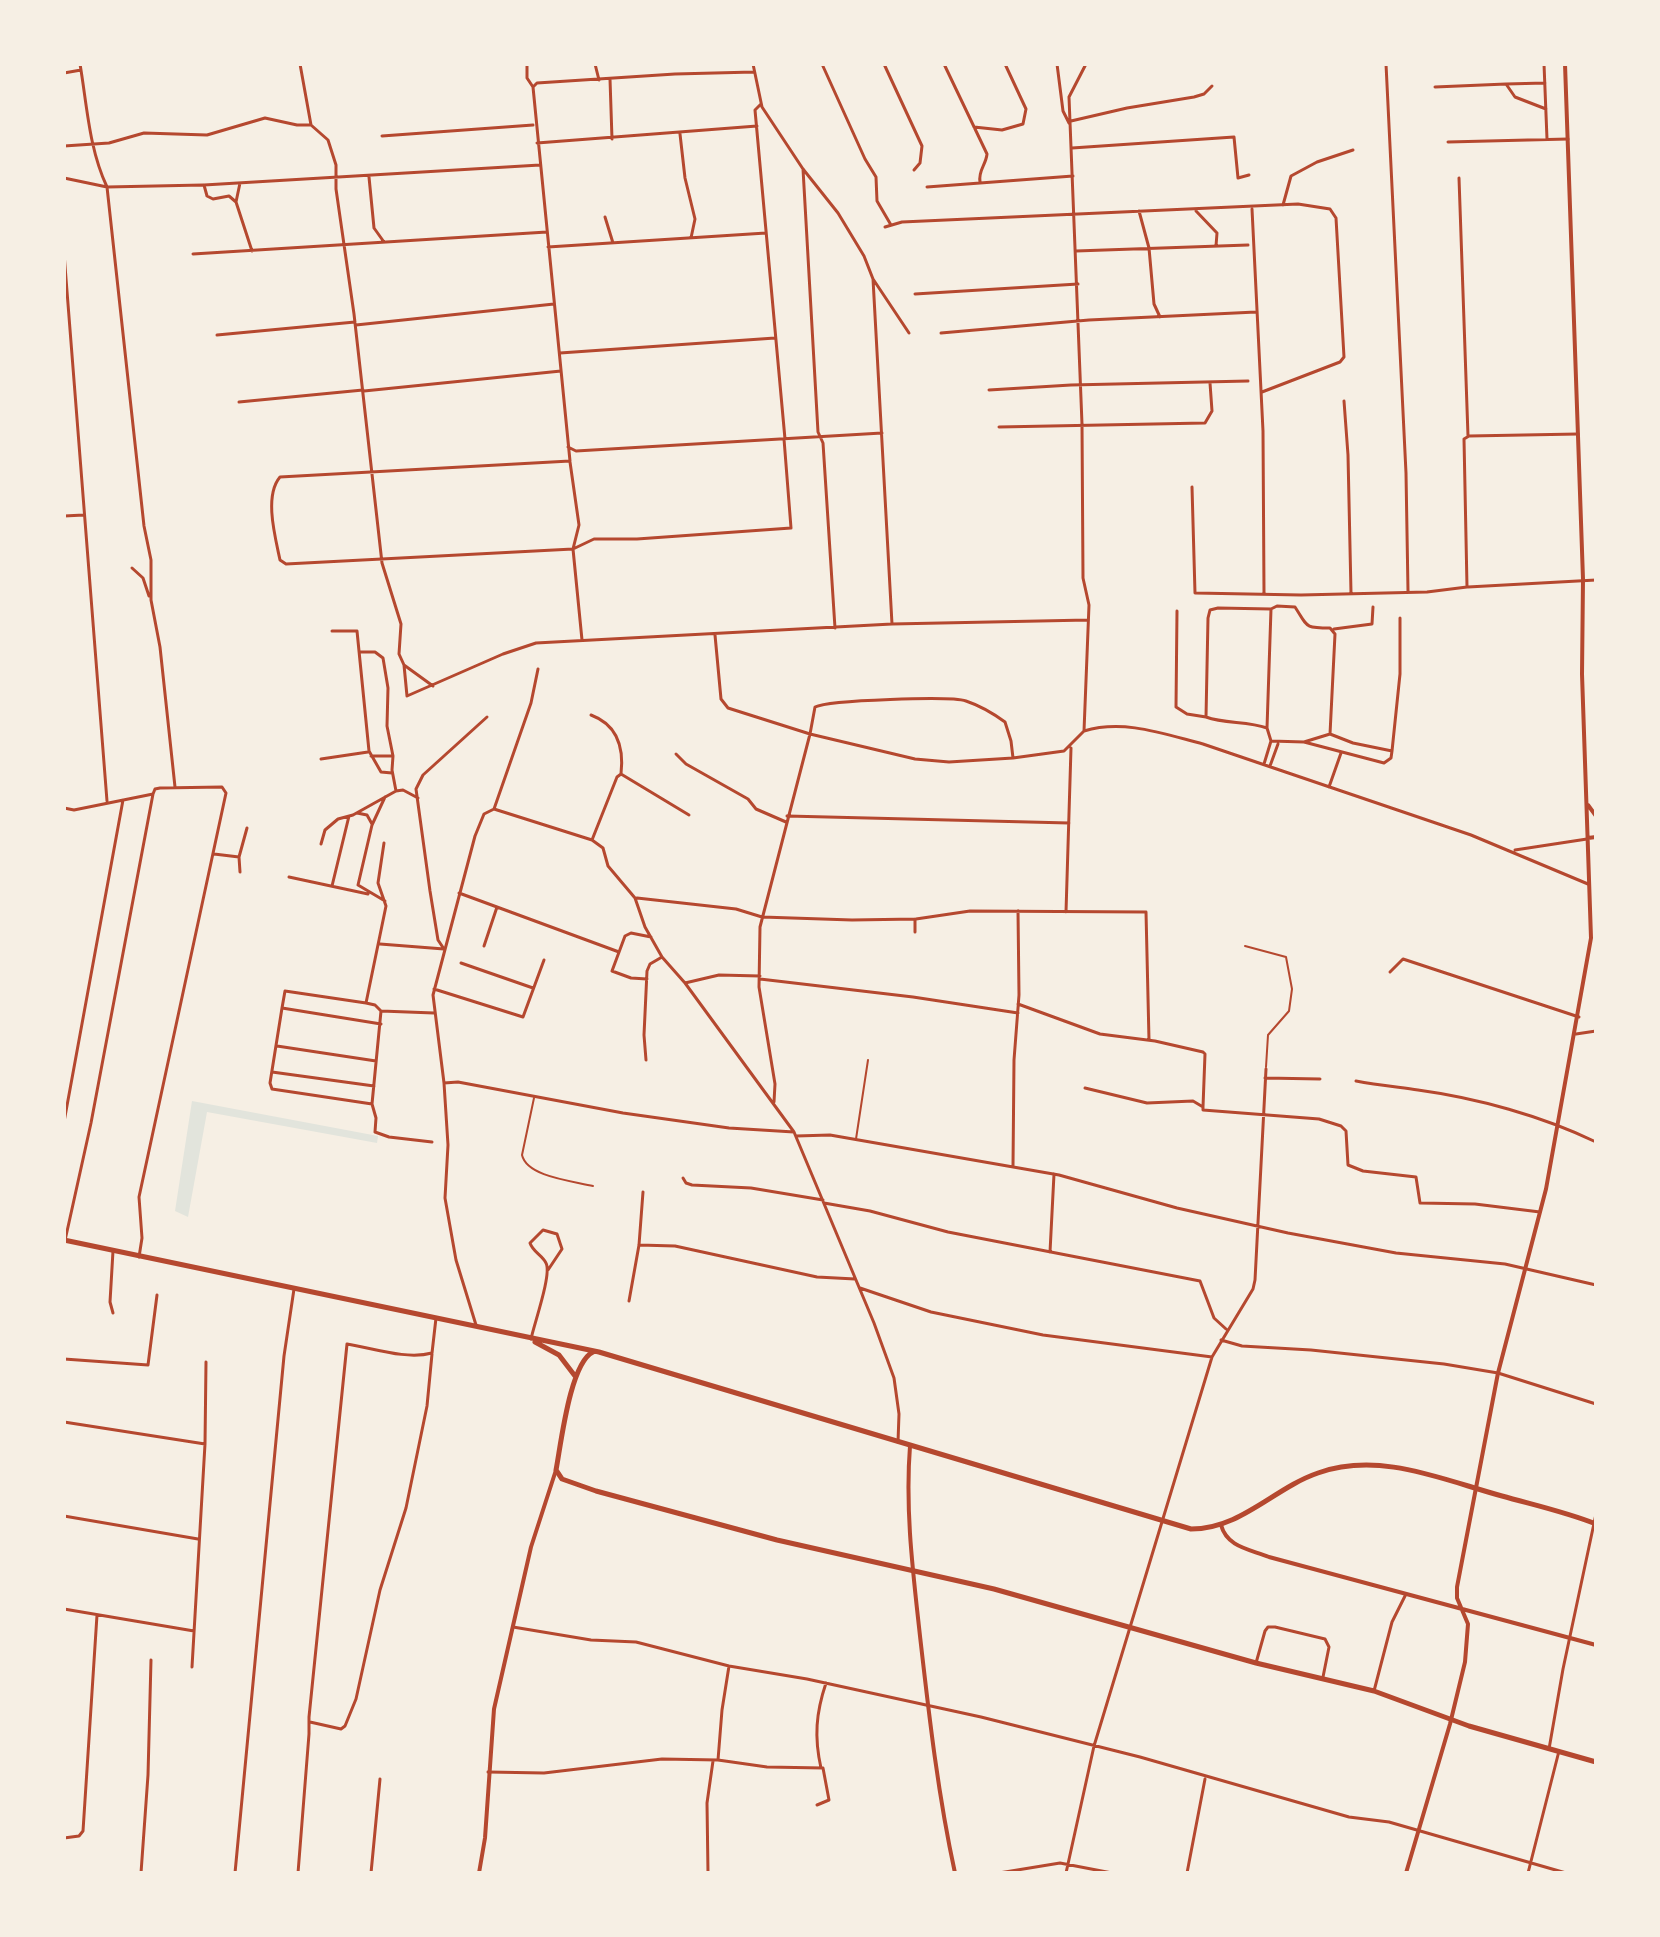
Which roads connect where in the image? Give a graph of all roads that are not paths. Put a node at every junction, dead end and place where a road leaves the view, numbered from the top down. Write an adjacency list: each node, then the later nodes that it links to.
1 (80, 64): 15 (street)
2 (300, 64): 28 (street)
3 (527, 64): 23 (street)
4 (595, 64): 19 (street)
5 (753, 64): 16 (street)
6 (822, 64): 64 (street)
7 (884, 64): 45 (street)
8 (944, 64): 31 (street)
9 (1005, 64): 31 (street)
10 (1057, 64): 27 (street)
11 (1086, 64): 27 (street)
12 (1386, 64): 123 (street)
13 (1544, 64): 20 (street)
14 (1565, 64): 36 (street)
15 (81, 70): 17 (street); 37 (street)
16 (754, 72): 18 (street); 25 (street)
17 (64, 73)
18 (610, 79): 19 (street); 34 (street)
19 (599, 80): 23 (street)
20 (1545, 83): 21 (street); 26 (street)
21 (1506, 84): 24 (street); 26 (street)
22 (1212, 86): 27 (street)
23 (533, 87): 29 (street)
24 (1435, 87)
25 (761, 104): 30 (street); 44 (street)
26 (1546, 109): 35 (street)
27 (1071, 124): 41 (street)
28 (311, 125): 37 (street); 48 (street)
29 (535, 125): 33 (street); 39 (street)
30 (757, 126): 32 (street); 67 (street)
31 (974, 127): 52 (street)
32 (680, 134): 34 (street); 68 (street)
33 (382, 136)
34 (612, 139): 39 (street)
35 (1547, 139): 36 (street); 38 (street)
36 (1568, 139): 105 (street)
37 (92, 142): 40 (street); 55 (street)
38 (1448, 142)
39 (537, 143): 43 (street)
40 (64, 146)
41 (1072, 148): 47 (street); 49 (street)
42 (1353, 150): 58 (street)
43 (540, 165): 46 (street); 66 (street)
44 (803, 169): 80 (street); 106 (street)
45 (914, 170)
46 (369, 175): 48 (street); 69 (street)
47 (1249, 175)
48 (336, 176): 53 (street); 71 (street)
49 (1073, 176): 52 (street); 62 (street)
50 (64, 178): 55 (street)
51 (1459, 178): 107 (street)
52 (980, 182): 56 (street)
53 (240, 183): 54 (street); 57 (street)
54 (204, 185): 55 (street); 57 (street)
55 (107, 187): 118 (street)
56 (927, 187)
57 (236, 202): 76 (street)
58 (1283, 205): 59 (street); 99 (street)
59 (1252, 208): 60 (street); 84 (street)
60 (1196, 209): 61 (street); 73 (street)
61 (1139, 211): 62 (street); 75 (street)
62 (1075, 214): 64 (street); 77 (street)
63 (605, 217): 70 (street)
64 (891, 225): 65 (street)
65 (885, 227)
66 (547, 232): 69 (street); 74 (street)
67 (766, 233): 68 (street); 91 (street)
68 (691, 238): 70 (street)
69 (384, 242): 71 (street)
70 (613, 243): 74 (street)
71 (342, 244): 76 (street); 87 (street)
72 (1248, 245): 73 (street)
73 (1216, 246): 75 (street)
74 (548, 247): 83 (street)
75 (1149, 248): 77 (street); 85 (street)
76 (252, 251): 79 (street)
77 (1076, 251): 81 (street)
78 (64, 253): 113 (street)
79 (193, 254)
80 (873, 279): 88 (street); 104 (street)
81 (1078, 284): 82 (street); 86 (street)
82 (915, 294)
83 (554, 304): 87 (street); 92 (street)
84 (1256, 312): 85 (street); 99 (street)
85 (1160, 318): 86 (street)
86 (1080, 322): 89 (street); 96 (street)
87 (355, 323): 90 (street); 98 (street)
88 (909, 333)
89 (941, 333)
90 (217, 335)
91 (776, 338): 92 (street); 108 (street)
92 (560, 353): 93 (street)
93 (561, 371): 98 (street); 109 (street)
94 (1248, 381): 95 (street)
95 (1210, 383): 96 (street); 102 (street)
96 (1081, 386): 97 (street); 102 (street)
97 (989, 390)
98 (364, 391): 101 (street); 111 (street)
99 (1262, 392): 124 (street)
100 (1344, 401): 125 (street)
101 (239, 402)
102 (1082, 424): 103 (street); 131 (street)
103 (999, 427)
104 (882, 433): 106 (street); 132 (street)
105 (1578, 434): 107 (street); 120 (street)
106 (819, 436): 108 (street); 133 (street)
107 (1468, 436): 122 (street)
108 (785, 439): 109 (street); 115 (street)
109 (568, 447): 110 (street)
110 (570, 461): 111 (street); 115 (street)
111 (372, 472): 116 (street); 116 (street)
112 (1192, 487): 124 (street)
113 (84, 515): 114 (street); 171 (street)
114 (64, 516)
115 (573, 549): 116 (street); 137 (street)
116 (382, 559): 139 (street)
117 (132, 568): 119 (street)
118 (151, 572): 119 (street); 126 (street)
119 (139, 573): 126 (street)
120 (1583, 579): 121 (street); 122 (street); 172 (street)
121 (1596, 580)
122 (1467, 587): 123 (street)
123 (1408, 591): 125 (street)
124 (1264, 593): 125 (street)
125 (1351, 593)
126 (151, 600): 164 (street)
127 (1373, 607): 134 (street)
128 (1271, 609): 134 (street); 144 (street); 145 (street)
129 (1177, 611): 144 (street)
130 (1400, 618): 153 (street)
131 (1088, 620): 132 (street); 146 (street)
132 (892, 624): 133 (street)
133 (835, 628): 136 (street)
134 (1334, 629): 148 (street)
135 (332, 631): 138 (street)
136 (715, 633): 137 (street); 147 (street)
137 (582, 640): 141 (street)
138 (360, 652): 155 (street); 157 (street)
139 (404, 665): 141 (street); 141 (street)
140 (538, 669): 174 (street)
141 (433, 686)
142 (591, 715): 163 (street)
143 (487, 717): 169 (street)
144 (1206, 717): 145 (street)
145 (1267, 728): 149 (street)
146 (1084, 731): 152 (street); 160 (street)
147 (810, 734): 158 (street); 158 (street); 178 (street)
148 (1330, 734): 150 (street); 153 (street)
149 (1271, 741): 151 (street); 160 (street)
150 (1304, 742): 151 (street); 154 (street)
151 (1278, 743): 161 (street)
152 (1071, 746): 158 (street); 181 (street)
153 (1392, 751): 154 (street)
154 (1341, 753): 165 (street)
155 (370, 754): 157 (street); 159 (street); 162 (street)
156 (676, 754): 180 (street)
157 (393, 756): 162 (street)
158 (1013, 758)
159 (321, 759)
160 (1264, 764): 161 (street)
161 (1270, 766): 165 (street)
162 (392, 773): 166 (street)
163 (621, 774): 176 (street); 186 (street)
164 (175, 787): 167 (street); 190 (street)
165 (1329, 788): 189 (street)
166 (396, 791): 168 (street); 169 (street)
167 (153, 794): 170 (street); 263 (street)
168 (385, 797): 175 (street); 182 (street)
169 (418, 798): 210 (street)
170 (123, 799): 171 (street); 249 (street)
171 (107, 801): 173 (street)
172 (1588, 804): 179 (street); 185 (street)
173 (64, 808)
174 (494, 809): 186 (street); 196 (street)
175 (356, 813): 177 (street); 182 (street)
176 (689, 815)
177 (349, 816): 188 (street); 195 (street)
178 (787, 816): 180 (street); 181 (street)
179 (1596, 816)
180 (786, 822): 203 (street)
181 (1069, 823): 202 (street)
182 (372, 824): 197 (street)
183 (247, 828): 191 (street)
184 (1596, 837): 185 (street)
185 (1588, 838): 189 (street); 194 (street)
186 (592, 840): 198 (street)
187 (384, 843): 199 (street)
188 (321, 844)
189 (1512, 851): 194 (street)
190 (214, 854): 191 (street); 267 (street)
191 (239, 857): 192 (street)
192 (240, 872)
193 (289, 877): 195 (street)
194 (1591, 885): 227 (street)
195 (332, 886): 197 (street)
196 (459, 893): 200 (street); 210 (street)
197 (372, 895): 199 (street)
198 (635, 898): 203 (street); 206 (street)
199 (385, 901): 207 (street)
200 (497, 907): 208 (street); 211 (street)
201 (1018, 911): 202 (street); 204 (street); 222 (street)
202 (1066, 912): 231 (street)
203 (762, 917): 204 (street); 216 (street)
204 (915, 919): 205 (street)
205 (915, 932)
206 (651, 937): 211 (street); 212 (street)
207 (379, 944): 210 (street); 221 (street)
208 (484, 946)
209 (1245, 946): 236 (lane)
210 (444, 949): 220 (street)
211 (619, 952): 217 (street)
212 (662, 957): 217 (street); 218 (street)
213 (544, 960): 219 (street)
214 (461, 963): 219 (street)
215 (1390, 972): 227 (street)
216 (760, 978): 218 (street); 226 (street); 245 (street)
217 (647, 979): 233 (street)
218 (685, 983): 245 (street)
219 (533, 988): 220 (street)
220 (434, 989): 225 (street)
221 (366, 1003): 223 (street); 224 (street)
222 (1018, 1004): 226 (street); 231 (street)
223 (282, 1008): 228 (street); 232 (street)
224 (381, 1011): 225 (street); 228 (street)
225 (434, 1013): 241 (street)
226 (1018, 1013): 255 (street)
227 (1579, 1017): 230 (street)
228 (381, 1024): 235 (street)
229 (1596, 1031): 230 (street)
230 (1576, 1034): 250 (street)
231 (1149, 1040): 247 (street)
232 (277, 1046): 235 (street); 237 (street)
233 (646, 1060)
234 (868, 1060): 252 (lane)
235 (376, 1061): 242 (street)
236 (1266, 1069): 238 (street)
237 (272, 1072): 242 (street); 246 (street)
238 (1265, 1078): 239 (street); 248 (street)
239 (1320, 1079)
240 (1356, 1081): 250 (street)
241 (444, 1083): 244 (street); 278 (street)
242 (374, 1086): 246 (street)
243 (1085, 1088): 247 (street)
244 (534, 1097): 251 (street); 258 (lane)
245 (774, 1102): 251 (street)
246 (372, 1104): 253 (street)
247 (1203, 1107): 248 (street)
248 (1265, 1115): 261 (street); 262 (street)
249 (64, 1122)
250 (1557, 1126): 254 (street); 261 (street)
251 (795, 1134): 252 (street); 260 (street)
252 (856, 1140): 255 (street)
253 (432, 1142)
254 (1596, 1142)
255 (1013, 1166): 256 (street)
256 (1054, 1174): 262 (street); 266 (street)
257 (683, 1178): 260 (street)
258 (593, 1186)
259 (643, 1192): 264 (street)
260 (824, 1202): 266 (street); 270 (street)
261 (1540, 1212): 268 (street)
262 (1258, 1226): 268 (street); 279 (street)
263 (64, 1242): 265 (main road)
264 (639, 1245): 270 (street); 275 (street)
265 (113, 1251): 267 (main road); 276 (street)
266 (1050, 1252): 279 (street)
267 (139, 1257): 273 (main road)
268 (1524, 1267): 271 (street); 287 (street)
269 (548, 1270): 269 (street); 280 (street)
270 (855, 1279): 272 (street)
271 (1596, 1285)
272 (860, 1288): 284 (street); 291 (street)
273 (294, 1289): 277 (main road); 339 (street)
274 (157, 1295): 285 (street)
275 (629, 1301)
276 (113, 1313)
277 (436, 1318): 278 (main road); 283 (street)
278 (476, 1326): 280 (main road)
279 (1227, 1330): 281 (street)
280 (530, 1339): 282 (main road); 288 (main road)
281 (1221, 1340): 284 (street); 287 (street)
282 (594, 1351): 288 (main road); 291 (main road)
283 (432, 1353): 323 (street); 323 (street)
284 (1212, 1357): 300 (street)
285 (64, 1359)
286 (206, 1362): 292 (street)
287 (1498, 1373): 289 (street); 297 (street)
288 (576, 1377): 294 (main road)
289 (1596, 1404)
290 (64, 1422): 292 (street)
291 (898, 1442): 293 (main road)
292 (205, 1444): 303 (street)
293 (910, 1446): 300 (main road); 304 (street)
294 (556, 1470): 295 (main road); 296 (street)
295 (567, 1480): 296 (street); 304 (main road)
296 (551, 1485): 309 (street)
297 (1476, 1488): 301 (main road); 302 (main road); 306 (street)
298 (1596, 1514): 301 (street)
299 (64, 1516): 303 (street)
300 (1162, 1521): 302 (main road); 310 (street)
301 (1595, 1524): 312 (street)
302 (1221, 1525): 305 (street)
303 (199, 1539): 311 (street)
304 (913, 1569): 310 (main road); 321 (street)
305 (1406, 1594): 306 (street); 320 (street)
306 (1461, 1608): 312 (street); 322 (street)
307 (64, 1609): 308 (street)
308 (97, 1615): 311 (street); 335 (street)
309 (513, 1627): 316 (street); 330 (street)
310 (1132, 1627): 315 (main road); 324 (street)
311 (194, 1631): 317 (street)
312 (1569, 1638): 313 (street); 325 (street)
313 (1596, 1645)
314 (151, 1660): 338 (street)
315 (1256, 1663): 318 (main road); 318 (street)
316 (729, 1666): 319 (street); 327 (street)
317 (192, 1667)
318 (1322, 1678): 320 (main road)
319 (826, 1683): 321 (street); 329 (street)
320 (1374, 1691): 322 (main road)
321 (928, 1705): 324 (street); 344 (street)
322 (1450, 1719): 325 (main road); 334 (street)
323 (310, 1722): 340 (street)
324 (1094, 1746): 331 (street); 336 (street)
325 (1549, 1749): 326 (main road)
326 (1559, 1751): 328 (main road); 337 (street)
327 (716, 1760): 329 (street); 330 (street); 343 (street)
328 (1596, 1762)
329 (821, 1768): 333 (street)
330 (488, 1772): 342 (street)
331 (1205, 1777): 334 (street); 348 (street)
332 (380, 1779): 341 (street)
333 (817, 1805)
334 (1418, 1831): 337 (street); 349 (street)
335 (64, 1838)
336 (1068, 1864): 345 (street); 346 (street); 347 (street)
337 (1530, 1864): 350 (street); 351 (street)
338 (141, 1873)
339 (235, 1873)
340 (298, 1873)
341 (371, 1873)
342 (479, 1873)
343 (708, 1873)
344 (955, 1873)
345 (999, 1873)
346 (1066, 1873)
347 (1112, 1873)
348 (1187, 1873)
349 (1406, 1873)
350 (1528, 1873)
351 (1566, 1873)

